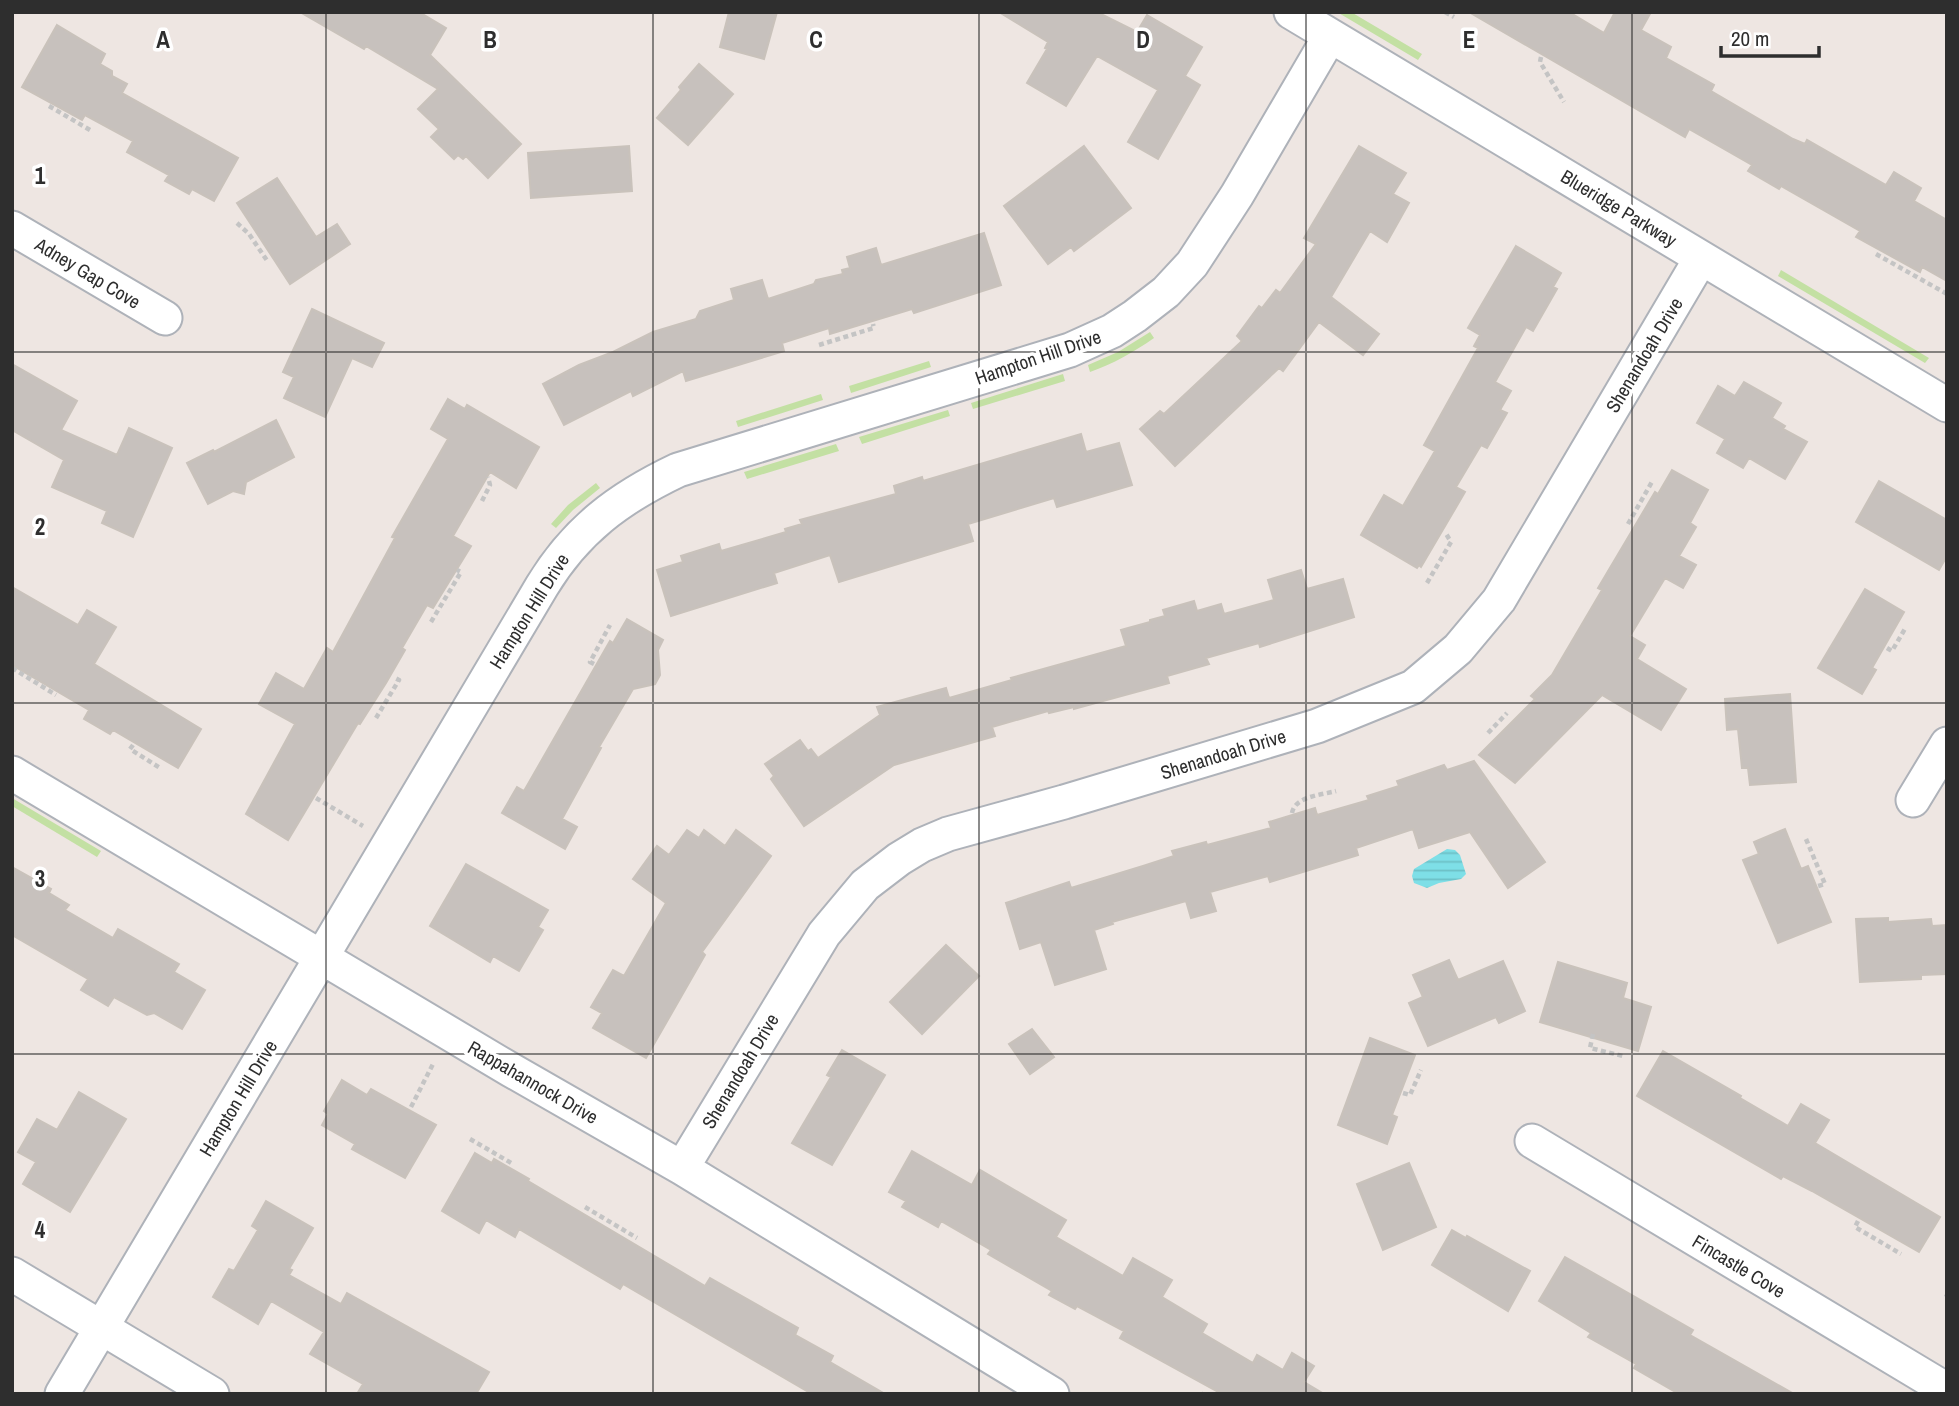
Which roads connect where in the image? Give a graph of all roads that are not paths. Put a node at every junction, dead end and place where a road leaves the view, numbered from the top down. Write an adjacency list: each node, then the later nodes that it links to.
1 (1291, 12): 2 (street, Blueridge Parkway)
2 (1330, 36): 4 (street, Blueridge Parkway); 10 (street, Hampton Hill Drive)
3 (12, 228): 5 (street, Adney Gap Cove)
4 (1701, 258): 6 (street, Blueridge Parkway); 12 (street, Shenandoah Drive)
5 (165, 318)
6 (1947, 405)
7 (1947, 744): 9 (street)
8 (12, 773): 10 (street, Rappahannock Drive)
9 (1913, 800)
10 (323, 957): 12 (street, Rappahannock Drive); 14 (street, Hampton Hill Drive)
11 (1532, 1141): 15 (street, Fincastle Cove)
12 (682, 1168): 18 (street, Rappahannock Drive)
13 (12, 1274): 14 (street)
14 (100, 1327): 16 (street, Hampton Hill Drive); 17 (street)
15 (1947, 1390)
16 (62, 1394)
17 (212, 1394)
18 (1052, 1394)

